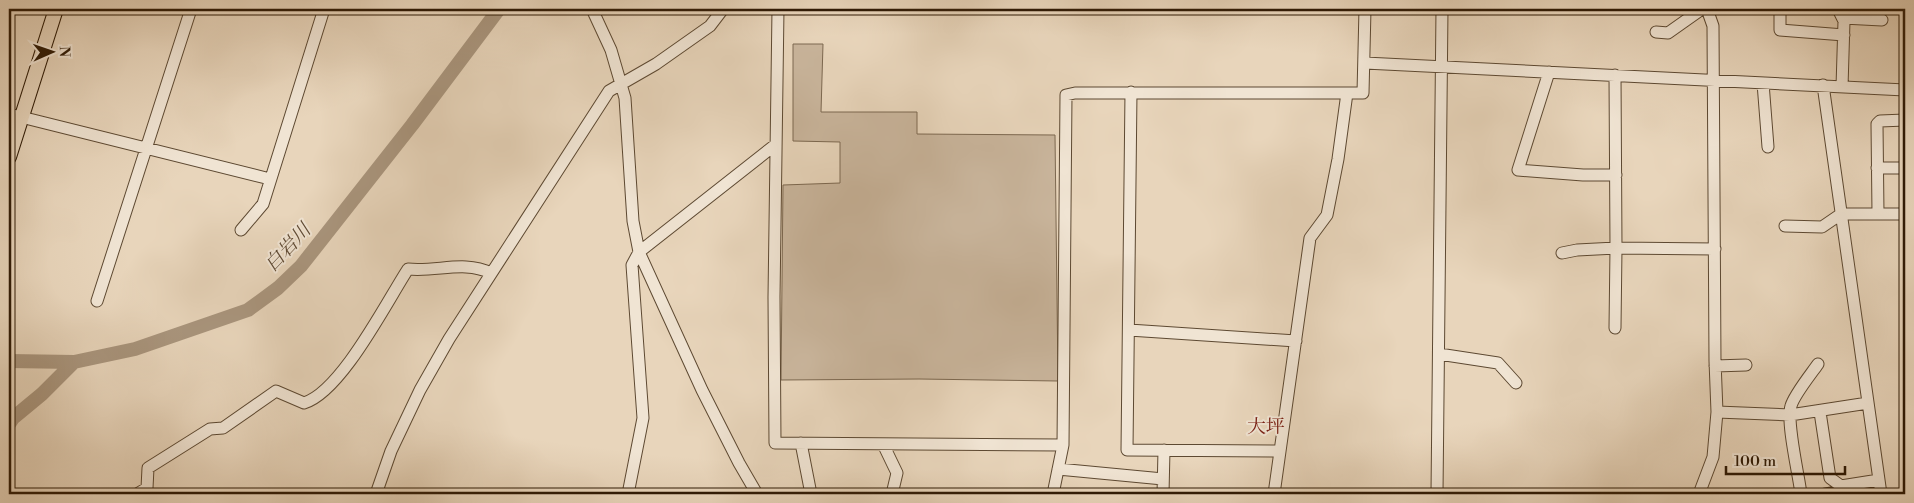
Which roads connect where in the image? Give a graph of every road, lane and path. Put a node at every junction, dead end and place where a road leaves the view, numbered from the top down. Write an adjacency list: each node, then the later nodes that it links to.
1 (56, 9): 28 (main road)
2 (191, 9): 32 (street)
3 (324, 9): 37 (street)
4 (592, 9): 22 (street)
5 (723, 9): 22 (street)
6 (778, 9): 30 (street)
7 (1365, 9): 16 (street)
8 (1442, 9): 17 (street)
9 (1702, 9): 14 (street)
10 (1707, 9): 20 (street)
11 (1780, 9): 15 (street)
12 (1841, 13): 13 (street); 15 (street)
13 (1882, 20)
14 (1656, 32)
15 (1844, 35): 24 (street)
16 (1365, 63): 17 (street); 27 (street)
17 (1442, 67): 18 (street); 52 (street)
18 (1549, 72): 19 (street); 36 (street)
19 (1615, 76): 20 (street); 36 (street)
20 (1713, 80): 21 (street); 44 (street)
21 (1763, 83): 23 (street); 31 (street)
22 (622, 84): 45 (street); 47 (street)
23 (1823, 85): 24 (street); 38 (street)
24 (1842, 87): 25 (street)
25 (1905, 90)
26 (1131, 92): 27 (street); 50 (street); 63 (street)
27 (1347, 93): 51 (street)
28 (15, 116): 32 (street); 33 (main road)
29 (1905, 120): 34 (street)
30 (775, 144): 45 (street); 61 (street)
31 (1768, 147)
32 (146, 149): 37 (street); 48 (street)
33 (9, 157)
34 (1878, 168): 35 (street); 39 (street)
35 (1905, 168)
36 (1616, 175): 43 (street)
37 (270, 179): 42 (street)
38 (1841, 214): 39 (street); 41 (street); 57 (street)
39 (1878, 214): 40 (street)
40 (1905, 214)
41 (1785, 226)
42 (241, 230)
43 (1616, 248): 44 (street); 46 (street); 49 (street)
44 (1715, 249): 55 (street)
45 (639, 252): 71 (street); 72 (street)
46 (1562, 253)
47 (490, 274): 69 (street); 70 (street)
48 (97, 301)
49 (1615, 328)
50 (1129, 330): 51 (street); 64 (street)
51 (1296, 341): 65 (street)
52 (1439, 354): 56 (street); 78 (street)
53 (1818, 364): 60 (street)
54 (1746, 365): 55 (street)
55 (1715, 366): 58 (street)
56 (1516, 383)
57 (1868, 403): 59 (street); 68 (street)
58 (1717, 412): 60 (street); 79 (street)
59 (1820, 412): 60 (street); 68 (street)
60 (1790, 415): 80 (street)
61 (801, 443): 62 (street); 73 (street)
62 (884, 444): 63 (street); 74 (street)
63 (1063, 445): 66 (street)
64 (1164, 450): 65 (street); 67 (street)
65 (1280, 451): 77 (street)
66 (1058, 469): 67 (street); 75 (street)
67 (1163, 479): 76 (street)
68 (1880, 487): 81 (street)
69 (137, 494)
70 (376, 494)
71 (628, 494)
72 (757, 494)
73 (811, 494)
74 (892, 494)
75 (1052, 494)
76 (1163, 494)
77 (1274, 494)
78 (1437, 494)
79 (1699, 494)
80 (1802, 494)
81 (1825, 494)

